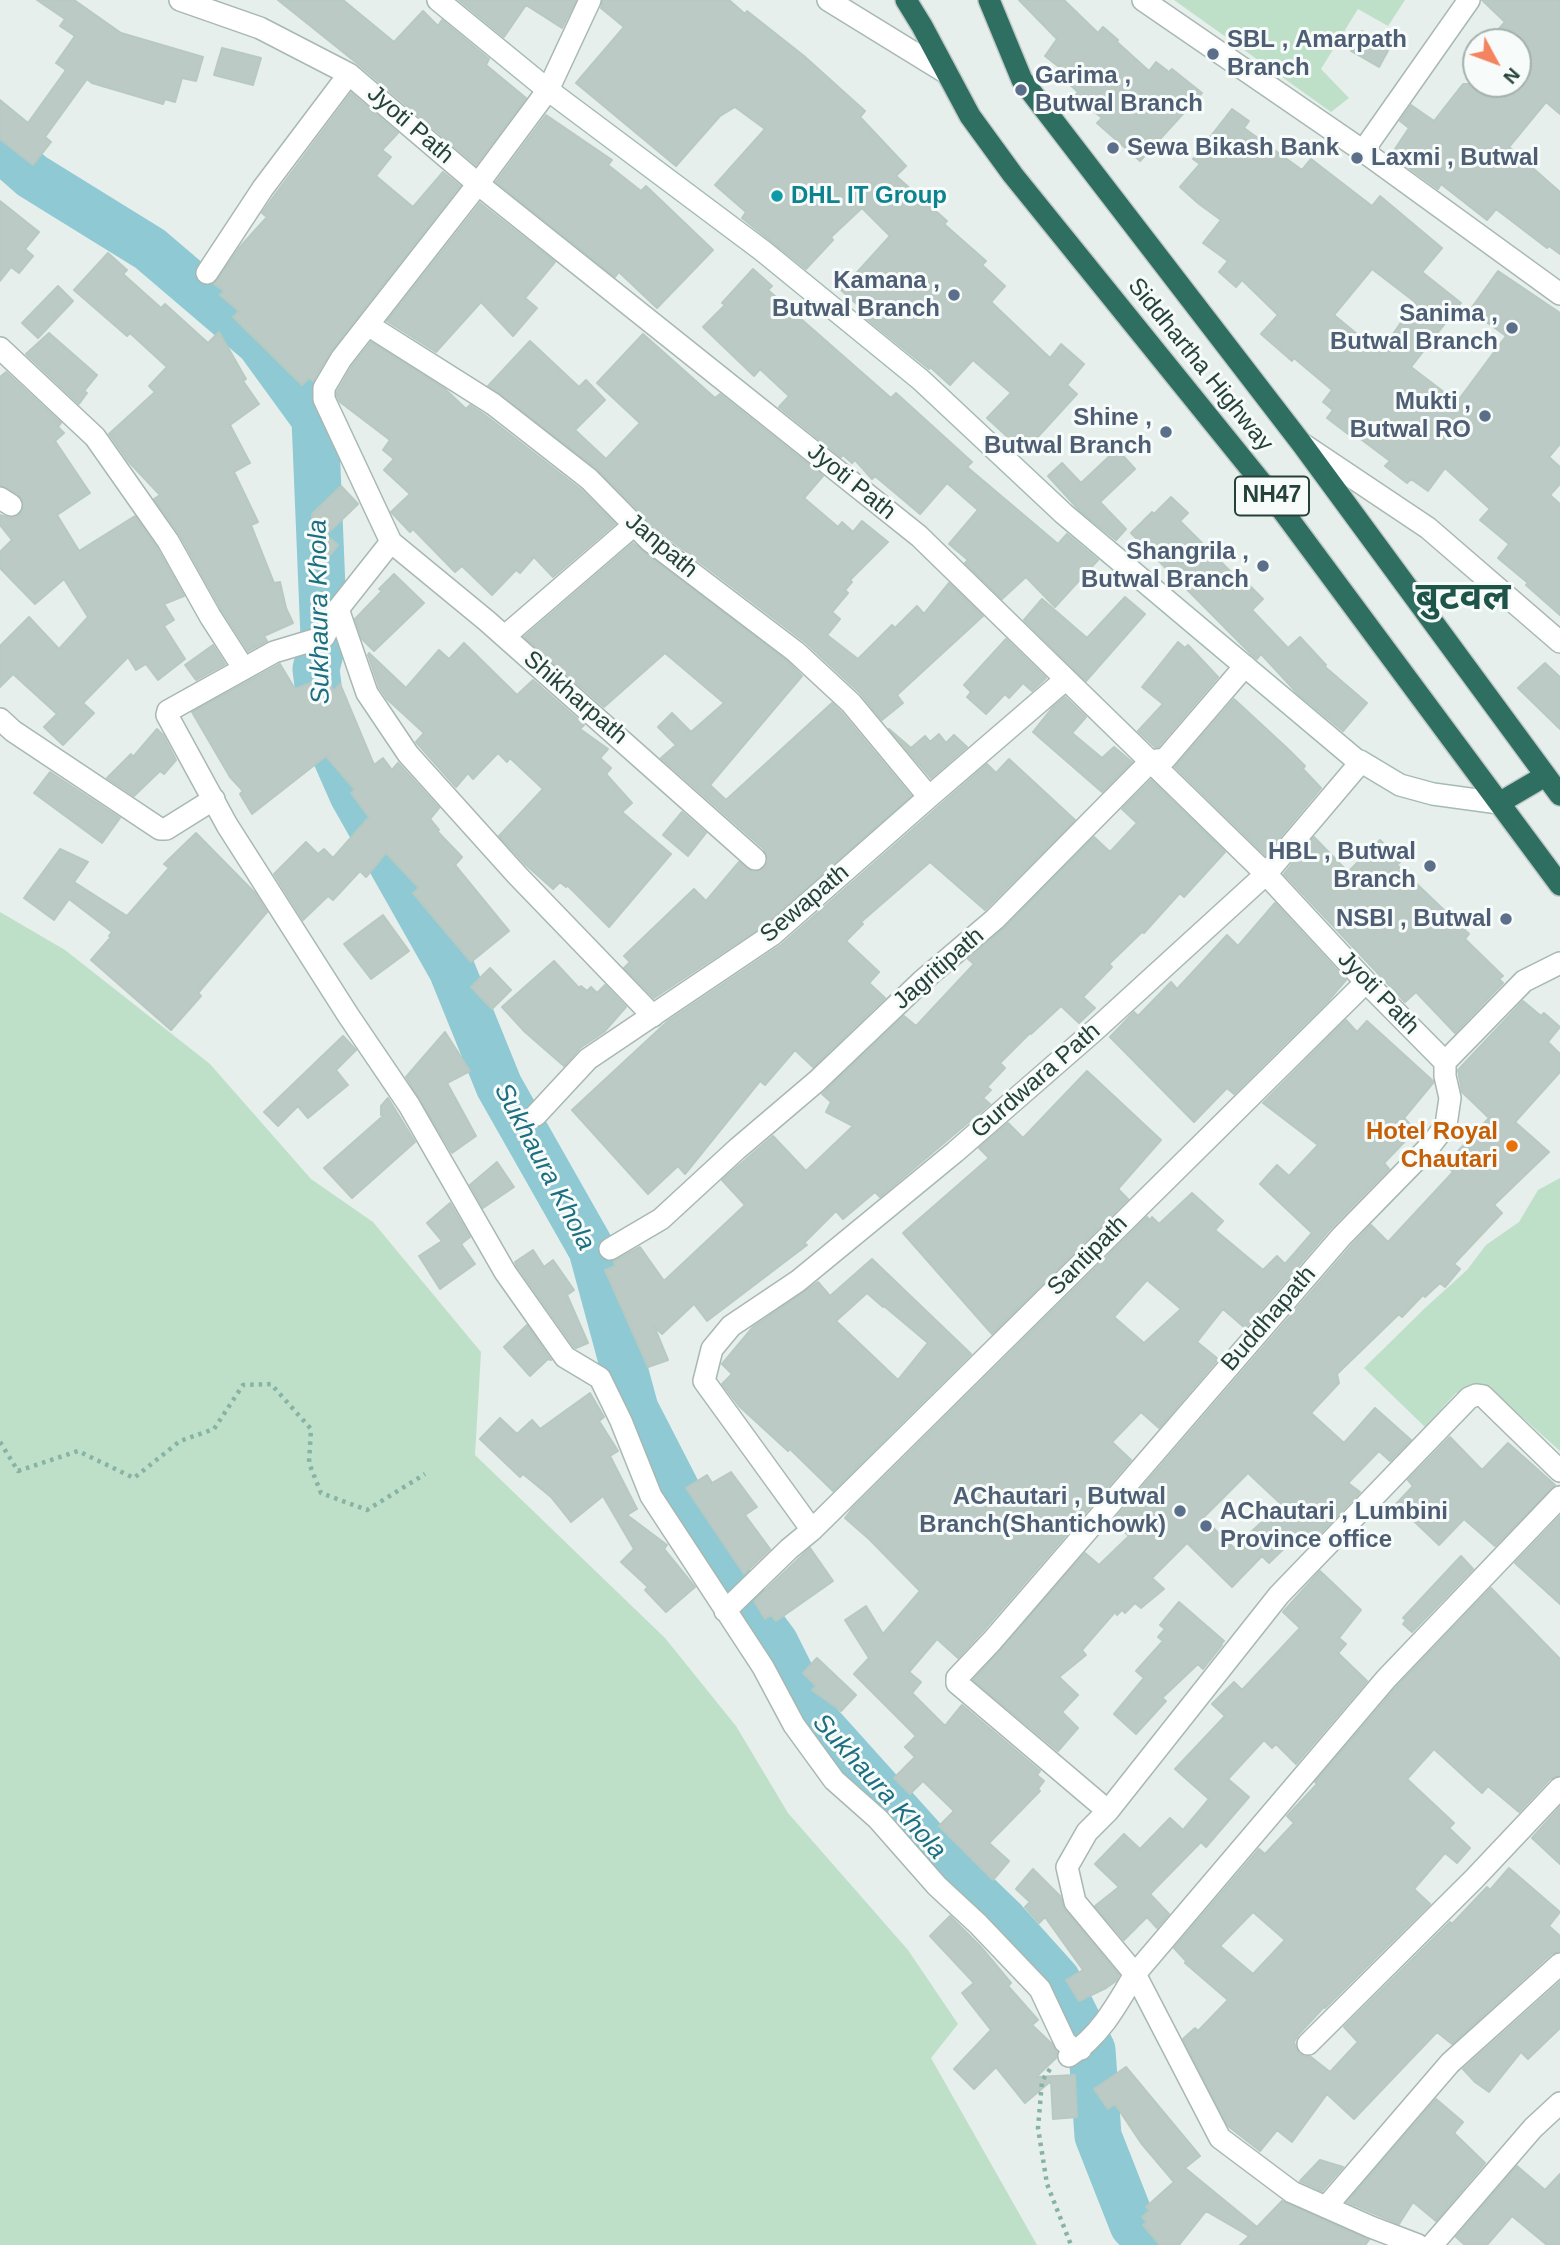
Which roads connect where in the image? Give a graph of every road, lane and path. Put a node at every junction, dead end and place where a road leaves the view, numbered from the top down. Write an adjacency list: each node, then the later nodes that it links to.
1 (180, 0): 10 (street, Jyoti Path)
2 (438, 0): 11 (street)
3 (590, 0): 11 (street)
4 (828, 0): 9 (street)
5 (906, 0): 9 (highway, NH47)
6 (989, 0): 18 (highway, Siddhartha Highway / NH47)
7 (1143, 0): 12 (street)
8 (1469, 0): 12 (street)
9 (945, 72): 34 (highway, Siddhartha Highway / NH47)
10 (349, 74): 13 (street, Jyoti Path); 14 (street)
11 (548, 90): 13 (street); 24 (street)
12 (1363, 151): 15 (street)
13 (478, 184): 16 (street); 26 (street, Jyoti Path)
14 (208, 273)
15 (1559, 293)
16 (368, 325): 19 (street, Janpath); 20 (street)
17 (0, 348): 25 (street)
18 (1302, 444): 23 (street); 30 (highway, Siddhartha Highway / NH47)
19 (634, 525): 22 (street); 32 (street, Janpath)
20 (391, 542): 21 (street); 22 (street, Shikharpath)
21 (338, 609): 25 (street); 40 (street)
22 (505, 636): 35 (street, Shikharpath)
23 (1560, 642)
24 (1245, 666): 28 (street, Jagritipath); 29 (street)
25 (244, 669): 33 (street)
26 (1066, 680): 28 (street, Jyoti Path); 32 (street, Sewapath)
27 (0, 719): 33 (street)
28 (1151, 761): 36 (street, Jyoti Path); 43 (street, Jagritipath)
29 (1360, 763): 34 (street); 36 (street, Gurdwara Path)
30 (1545, 776): 31 (highway, Siddhartha Highway / NH47); 34 (highway)
31 (1560, 795)
32 (929, 797): 40 (street, Sewapath)
33 (214, 799): 49 (street)
34 (1499, 803): 37 (highway, Siddhartha Highway / NH47)
35 (755, 859)
36 (1266, 874): 39 (street, Jyoti Path); 48 (street, Gurdwara Path)
37 (1560, 885)
38 (1560, 963): 41 (street)
39 (1366, 982): 41 (street, Jyoti Path); 48 (street, Santipath)
40 (653, 1017): 42 (street, Sewapath)
41 (1446, 1062): 51 (street, Buddhapath)
42 (536, 1115)
43 (610, 1250)
44 (0, 1442): 46 (path)
45 (1560, 1471): 51 (street)
46 (425, 1474)
47 (1560, 1497): 53 (street)
48 (812, 1530): 49 (street, Santipath)
49 (725, 1611): 55 (street)
50 (1560, 1788): 54 (street)
51 (1108, 1811): 53 (street)
52 (1560, 1964): 57 (street)
53 (1135, 1974): 55 (street); 57 (street)
54 (1308, 2044)
55 (1072, 2054): 58 (path)
56 (1560, 2103): 60 (street)
57 (1326, 2207): 59 (street)
58 (1071, 2245)
59 (1418, 2245)
60 (1432, 2245)

